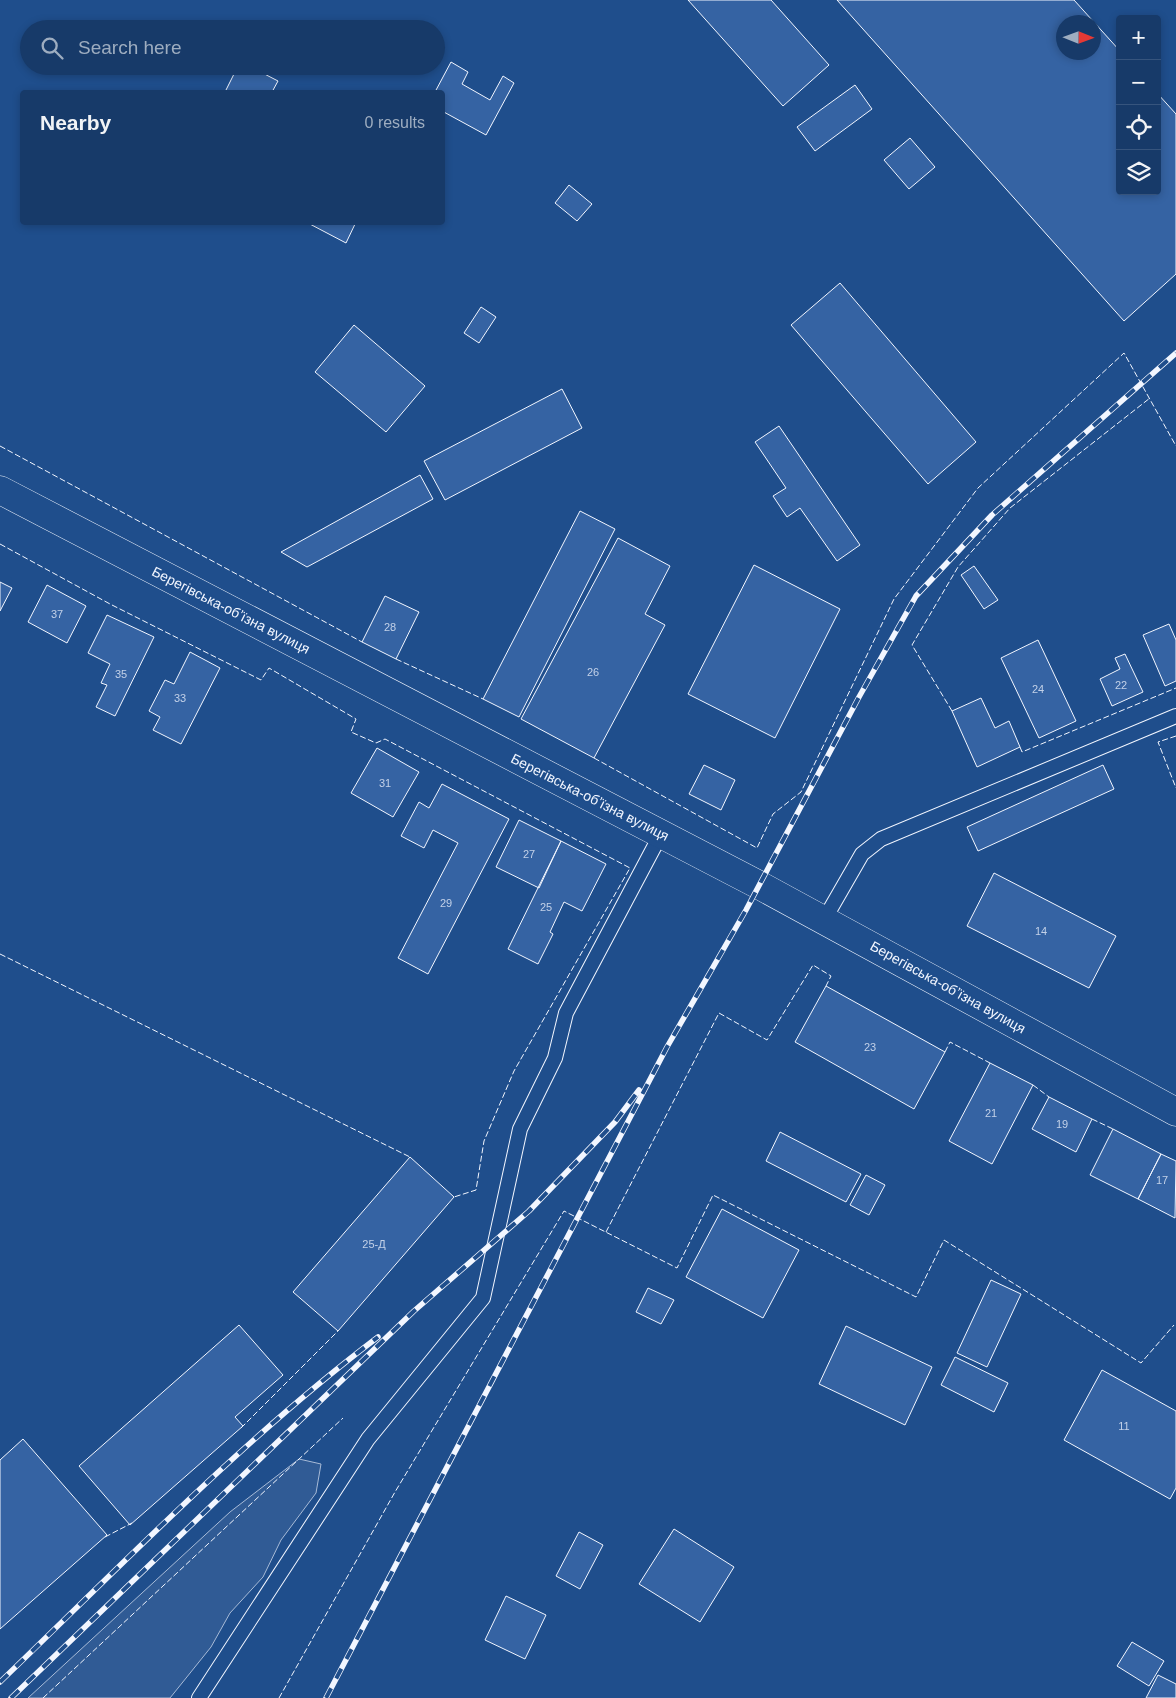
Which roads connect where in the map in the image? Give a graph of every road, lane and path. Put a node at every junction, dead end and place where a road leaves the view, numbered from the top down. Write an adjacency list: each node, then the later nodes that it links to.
1 (0, 490): 3 (highway, Берегівська-обʼїзна вулиця)
2 (1176, 716): 4 (lane)
3 (661, 834): 4 (highway, Берегівська-обʼїзна вулиця); 6 (lane)
4 (824, 920): 5 (highway, Берегівська-обʼїзна вулиця)
5 (1176, 1112)
6 (199, 1698)

